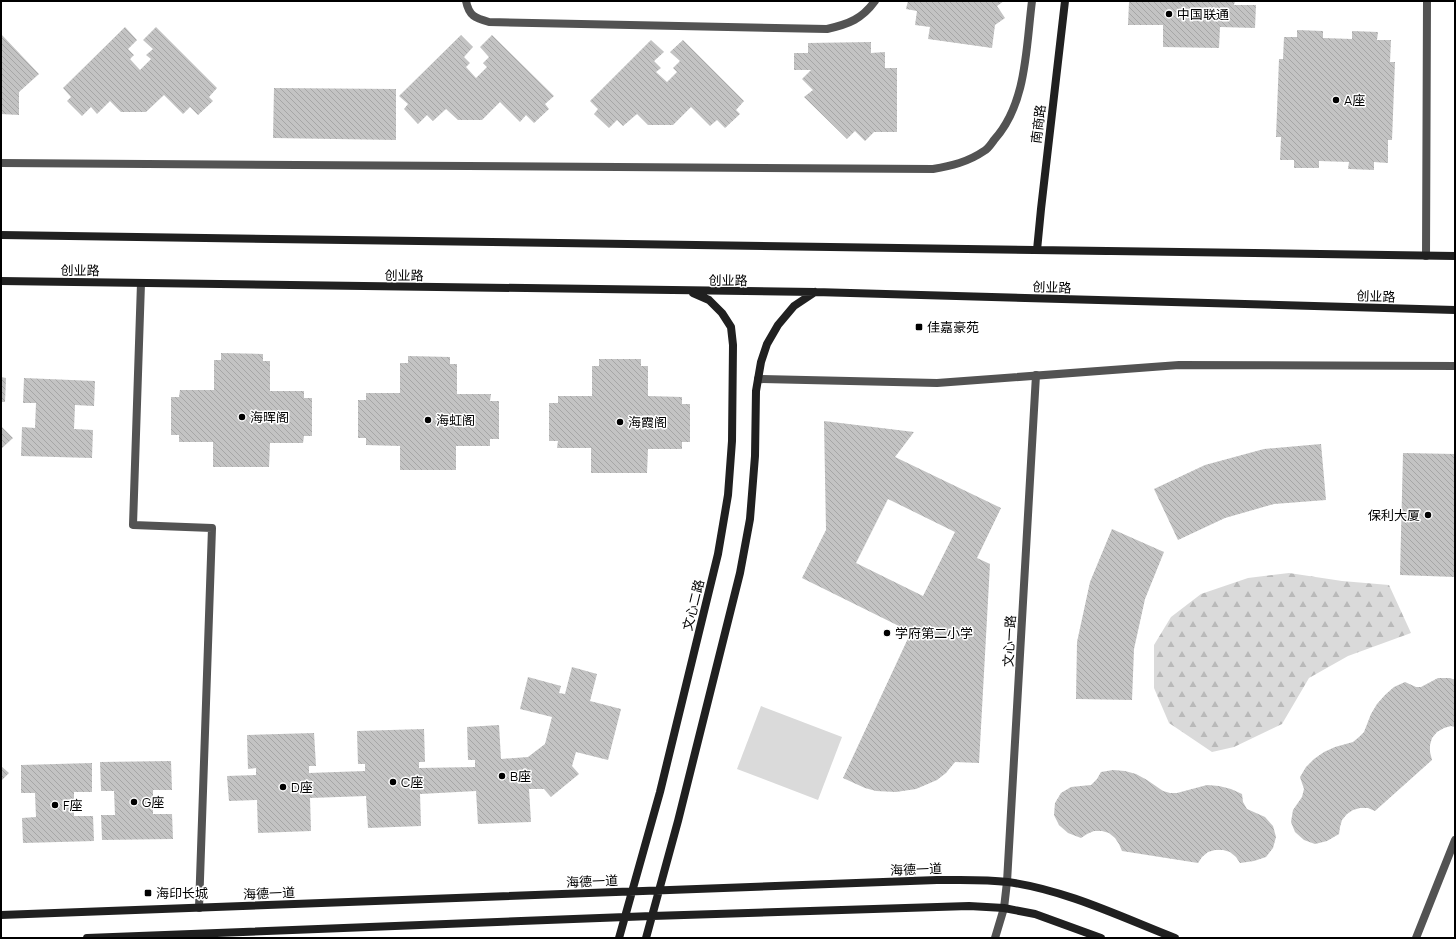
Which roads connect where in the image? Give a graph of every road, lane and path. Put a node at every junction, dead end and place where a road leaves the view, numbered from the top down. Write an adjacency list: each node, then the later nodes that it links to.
1 (466, 1): 2 (street)
2 (876, 1)
3 (1032, 1): 6 (street)
4 (1064, 1): 8 (street, 南商路)
5 (1427, 1): 9 (street)
6 (1, 163)
7 (1, 236): 8 (street)
8 (1037, 250): 9 (street)
9 (1426, 256): 10 (street)
10 (1455, 256)
11 (1, 281): 12 (street, 创业路)
12 (141, 283): 13 (street, 创业路); 23 (street)
13 (689, 291): 14 (street, 创业路); 22 (street, 文心二路)
14 (815, 292): 15 (street, 创业路); 18 (street)
15 (1455, 310)
16 (1455, 366): 17 (street)
17 (1036, 376): 18 (street); 20 (street, 文心一路)
18 (758, 379): 21 (street)
19 (1455, 840): 35 (street)
20 (1007, 882): 21 (street, 海德一道); 24 (street, 文心一路); 34 (street, 海德一道)
21 (660, 890): 22 (street, 海德一道); 26 (street)
22 (632, 892): 23 (street, 海德一道); 27 (street, 文心二路)
23 (199, 908): 25 (street, 海德一道)
24 (1004, 908): 26 (street); 32 (street, 文心一路); 33 (street)
25 (1, 915)
26 (652, 916): 27 (street); 31 (street)
27 (624, 918): 28 (street); 30 (street, 文心二路)
28 (128, 937): 29 (street)
29 (87, 938)
30 (618, 938)
31 (646, 938)
32 (995, 938)
33 (1101, 938)
34 (1175, 938)
35 (1416, 938)

